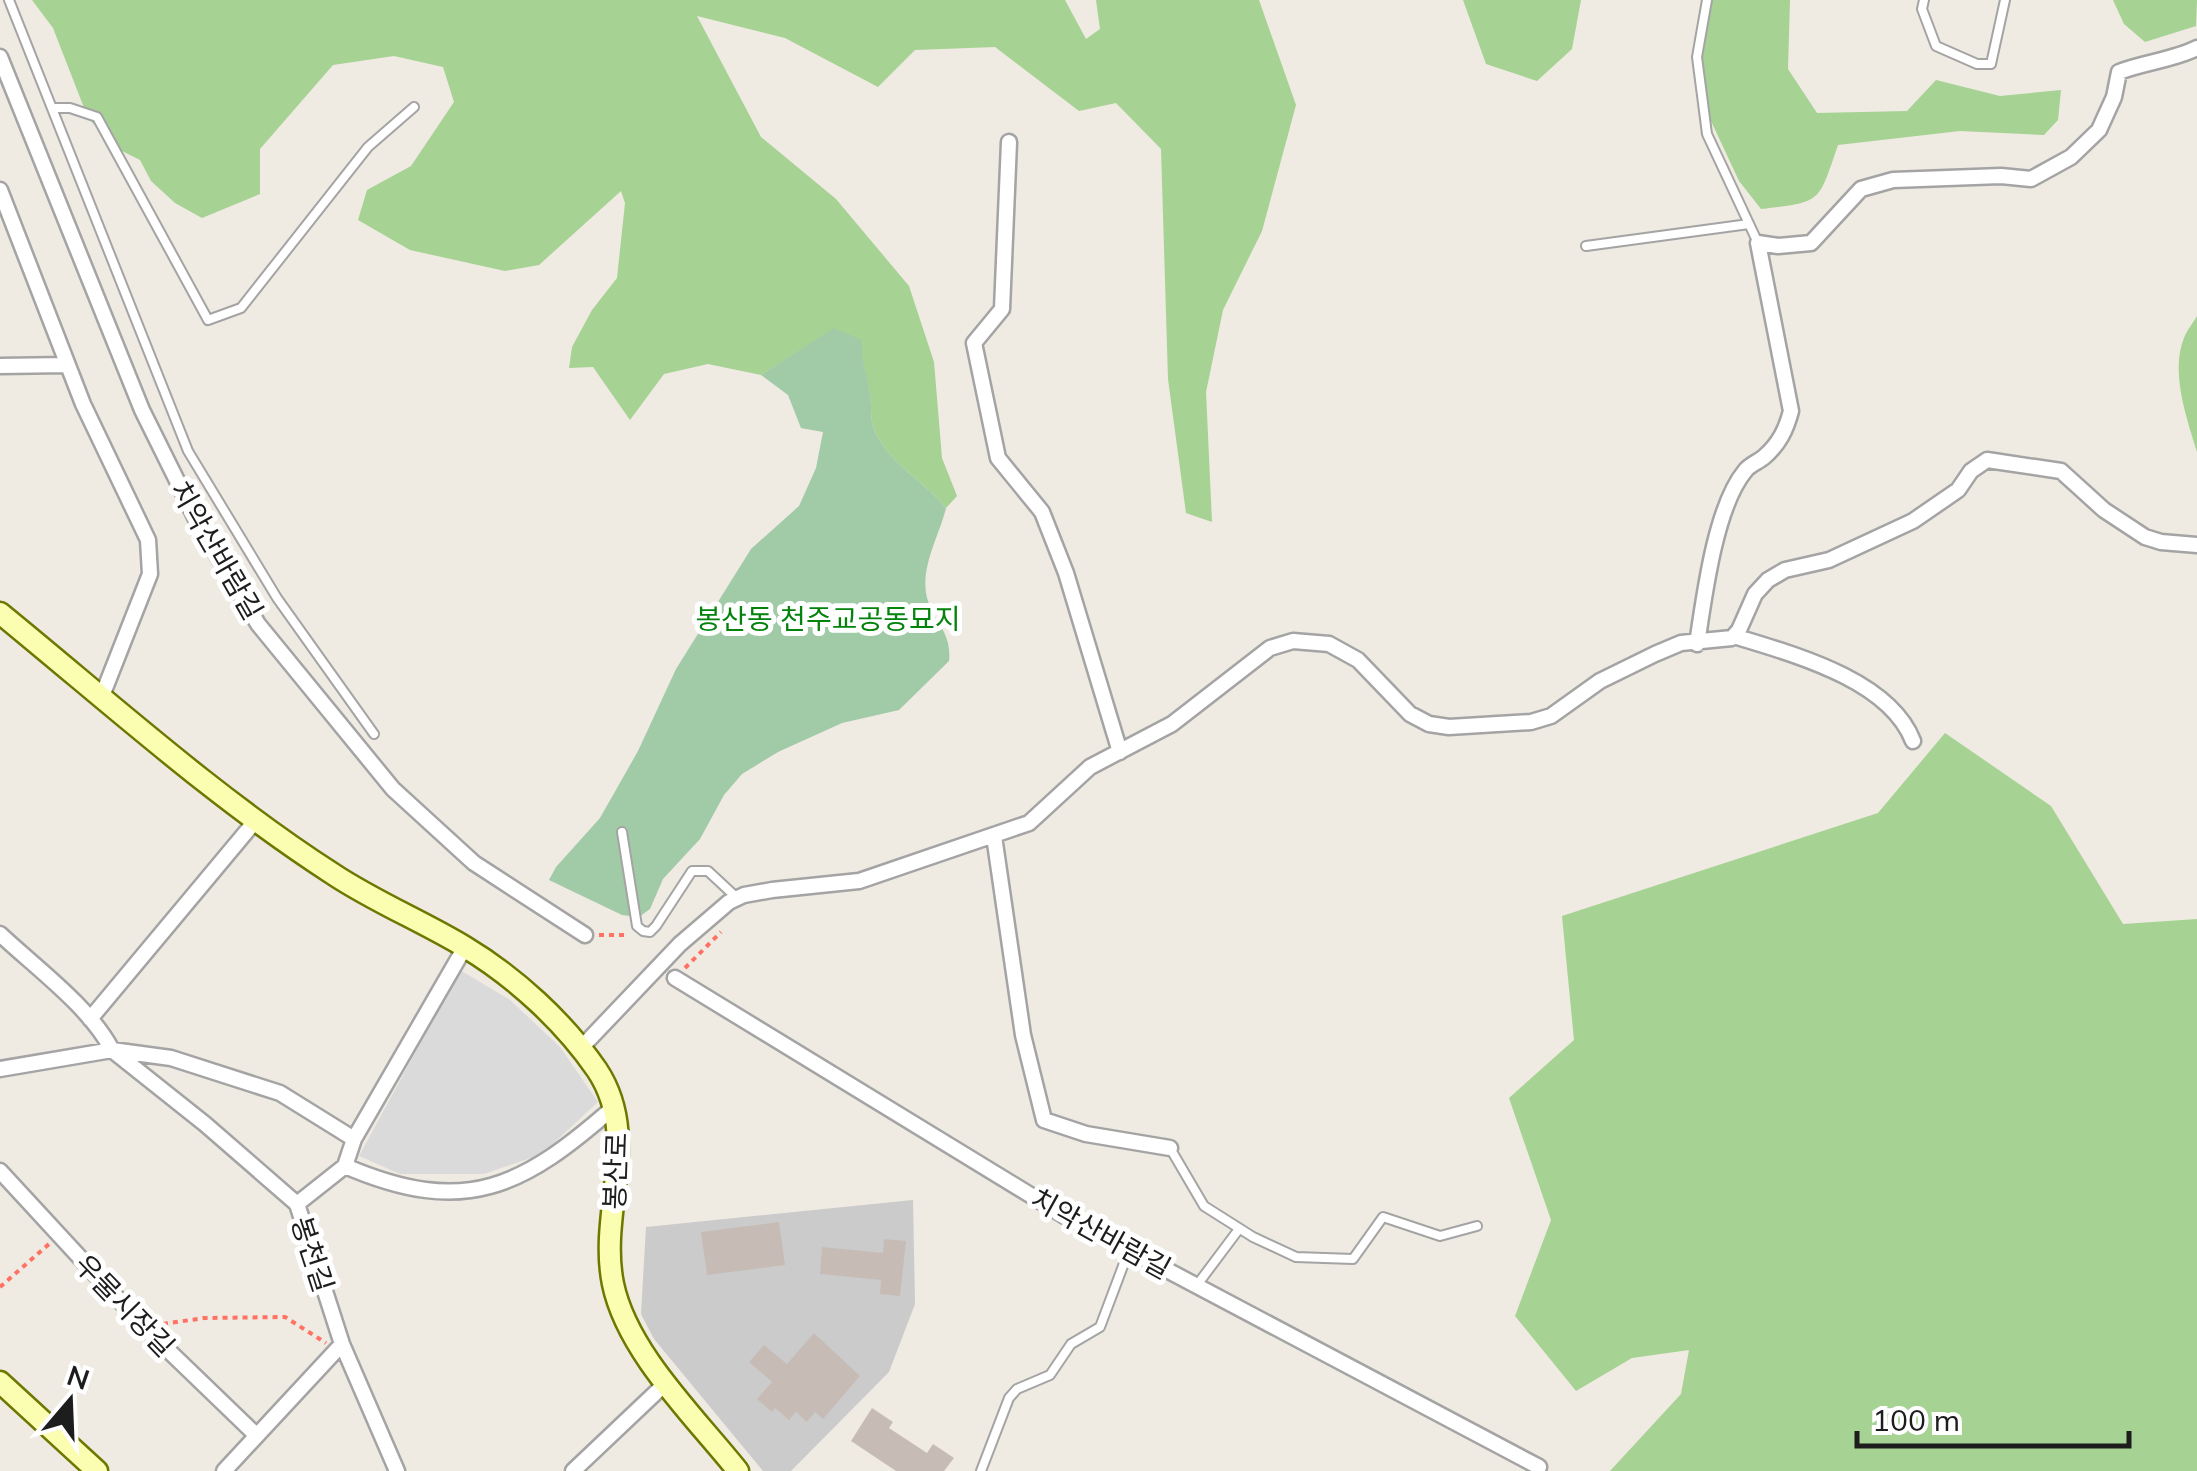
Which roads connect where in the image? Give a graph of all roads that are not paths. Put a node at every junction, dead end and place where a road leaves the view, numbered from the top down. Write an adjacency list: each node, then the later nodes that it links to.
1 (9, 0): 8 (lane)
2 (1707, 0): 11 (lane)
3 (1924, 0): 4 (lane)
4 (2005, 0)
5 (2197, 48): 12 (street)
6 (0, 57): 29 (street, 치악산바람길)
7 (414, 107): 8 (lane)
8 (52, 108): 21 (lane)
9 (1010, 142): 23 (street)
10 (0, 190): 14 (street)
11 (1749, 224): 12 (lane); 13 (lane)
12 (1758, 244): 19 (street)
13 (1586, 246)
14 (68, 364): 15 (street); 20 (street)
15 (0, 366)
16 (2197, 545): 18 (street)
17 (0, 614): 20 (street, 봉산로)
18 (1734, 636): 19 (street); 22 (street)
19 (1696, 644): 23 (street)
20 (102, 696): 24 (street, 봉산로)
21 (374, 734)
22 (1913, 741)
23 (1120, 752): 26 (street)
24 (257, 820): 30 (street, 봉산로); 32 (street)
25 (622, 832): 27 (lane)
26 (994, 836): 27 (street); 38 (street)
27 (737, 898): 33 (street)
28 (0, 934): 32 (street, 봉천길)
29 (584, 935)
30 (465, 947): 33 (street, 봉산로); 37 (street)
31 (675, 978): 44 (street, 치악산바람길)
32 (90, 1019): 34 (street, 봉천길)
33 (580, 1049): 36 (street, 봉산로)
34 (112, 1050): 35 (street); 37 (street); 41 (street, 봉천길)
35 (0, 1070)
36 (614, 1106): 39 (street); 48 (street, 봉산로)
37 (354, 1139): 39 (street)
38 (1170, 1148): 43 (lane)
39 (345, 1166): 41 (street)
40 (0, 1171): 49 (street, 우물시장길)
41 (297, 1204): 46 (street, 봉천길)
42 (1478, 1226): 43 (lane)
43 (1239, 1229): 45 (lane)
44 (1129, 1250): 45 (street, 치악산바람길); 56 (lane)
45 (1197, 1286): 50 (street, 치악산바람길)
46 (342, 1344): 49 (street); 53 (street, 봉천길)
47 (0, 1382): 51 (street)
48 (667, 1382): 54 (street); 55 (street, 봉산로)
49 (255, 1434): 52 (street)
50 (1540, 1467)
51 (97, 1471)
52 (224, 1471)
53 (397, 1471)
54 (573, 1471)
55 (738, 1471)
56 (981, 1471)

